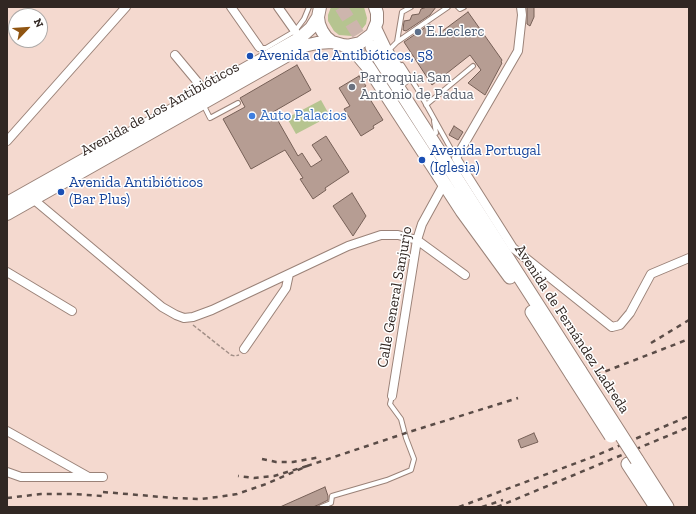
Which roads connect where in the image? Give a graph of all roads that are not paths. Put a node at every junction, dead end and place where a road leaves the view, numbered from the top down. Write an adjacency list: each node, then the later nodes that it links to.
1 (126, 7): 29 (street)
2 (231, 7): 16 (street)
3 (278, 7): 12 (street)
4 (309, 7): 12 (lane)
5 (411, 7): 14 (lane)
6 (448, 7): 14 (lane)
7 (458, 7): 8 (lane)
8 (464, 7)
9 (521, 7): 30 (street, Calle General Sanjurjo)
10 (319, 12): 13 (main road); 23 (main road, Avenida de Los Antibióticos)
11 (377, 16): 15 (main road); 17 (lane); 28 (highway)
12 (295, 31): 16 (lane)
13 (332, 42): 15 (main road); 25 (main road, Avenida de Los Antibióticos)
14 (397, 42): 17 (lane)
15 (346, 46): 30 (highway)
16 (259, 47)
17 (391, 48): 19 (lane)
18 (370, 49): 30 (highway)
19 (395, 54)
20 (175, 55): 23 (street)
21 (399, 60): 26 (lane)
22 (472, 66): 26 (lane)
23 (205, 91): 32 (main road, Avenida de Los Antibióticos)
24 (238, 103): 25 (lane)
25 (203, 104): 31 (main road, Avenida de Los Antibióticos)
26 (426, 105): 27 (lane)
27 (433, 117): 28 (lane); 30 (lane)
28 (436, 134): 37 (highway)
29 (7, 141)
30 (449, 171): 34 (street, Calle General Sanjurjo); 35 (street); 37 (highway, Avenida de Fernández Ladreda)
31 (33, 199): 33 (main road, Avenida de Los Antibióticos); 38 (street)
32 (7, 203)
33 (7, 214)
34 (417, 240): 38 (street); 39 (street); 42 (street, Calle General Sanjurjo)
35 (689, 258)
36 (7, 272): 40 (street)
37 (513, 273): 44 (highway, Avenida de Fernández Ladreda, bridge)
38 (289, 274): 41 (street)
39 (464, 275)
40 (72, 311)
41 (244, 349)
42 (392, 396): 48 (lane)
43 (7, 431): 46 (street)
44 (633, 462): 49 (highway, Avenida de Fernández Ladreda); 50 (highway, Avenida de Fernández Ladreda)
45 (7, 472): 46 (street)
46 (88, 477): 47 (street)
47 (103, 477)
48 (321, 507)
49 (656, 507)
50 (667, 507)

